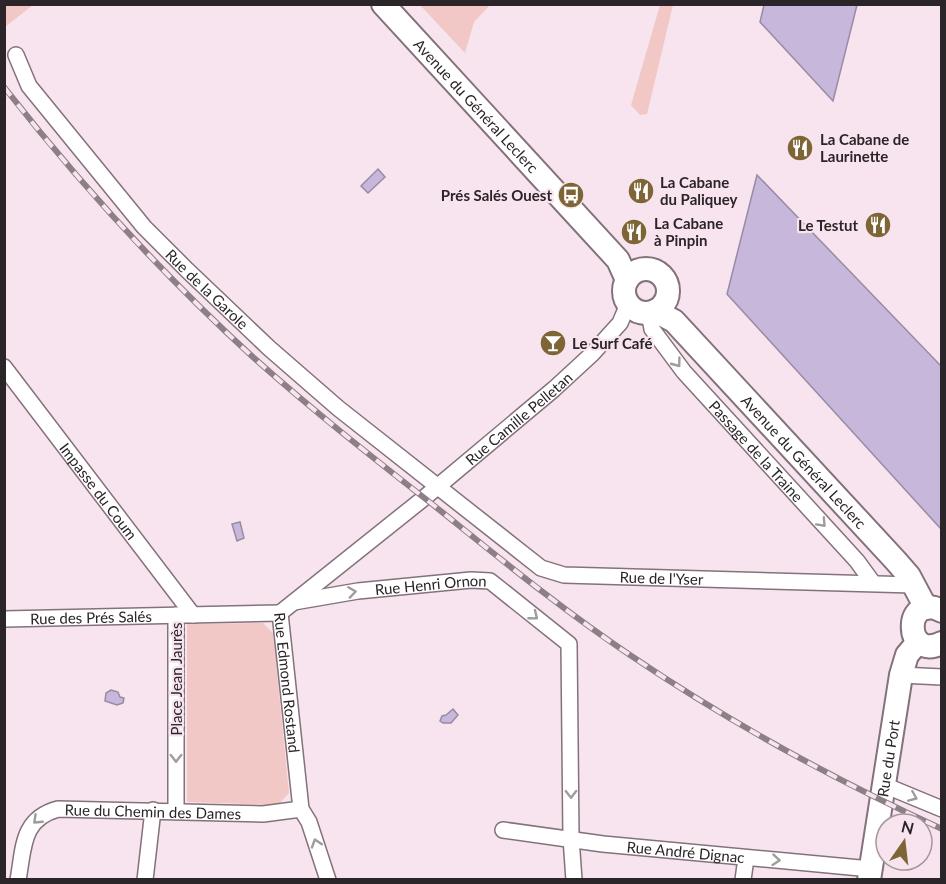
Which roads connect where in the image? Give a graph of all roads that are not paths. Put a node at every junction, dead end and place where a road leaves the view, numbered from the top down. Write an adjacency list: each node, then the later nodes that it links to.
1 (383, 4): 3 (main road, Avenue du Général Leclerc)
2 (16, 55): 6 (street, Rue de la Garole)
3 (629, 270): 4 (main road); 4 (main road, Avenue du Général Leclerc)
4 (648, 312): 6 (street, Rue Camille Pelletan); 8 (street, Passage de la Traine, one-way to 8); 9 (main road, Avenue du Général Leclerc)
5 (4, 367): 14 (street, Impasse du Coum)
6 (439, 486): 7 (street, Rue Camille Pelletan); 8 (street, Rue de l'Yser)
7 (411, 507): 10 (street, Rue Edmond Rostand)
8 (873, 583): 9 (street, Rue de l'Yser)
9 (913, 585): 11 (main road, Avenue du Général Leclerc)
10 (294, 602): 12 (street, Rue Edmond Rostand); 26 (street, Rue Henri Ornon, one-way to 26)
11 (934, 609): 16 (main road)
12 (280, 613): 14 (street, Place Jean Jaurès); 21 (street, Rue Edmond Rostand)
13 (176, 615): 14 (street, Place Jean Jaurès); 15 (street, Rue des Prés Salés); 24 (street, Place Jean Jaurès, one-way to 24)
14 (193, 615)
15 (4, 619)
16 (918, 642): 17 (main road); 18 (main road, Rue du Port)
17 (942, 643)
18 (901, 675): 19 (street); 20 (main road, Rue du Port)
19 (942, 677)
20 (884, 784): 22 (street, one-way to 22); 28 (main road, Rue du Port)
21 (301, 809): 24 (street, Rue du Chemin des Dames); 31 (street, Rue Edmond Rostand, one-way to 21)
22 (942, 809)
23 (153, 810): 24 (street, Rue du Chemin des Dames); 29 (street, Rue du Chemin des Dames, one-way to 29); 30 (street)
24 (176, 811)
25 (503, 830): 26 (street, Rue André Dignac)
26 (572, 838): 27 (street, Rue André Dignac); 32 (street)
27 (746, 858): 28 (street, Rue André Dignac, one-way to 28); 33 (street)
28 (870, 874)
29 (18, 879)
30 (145, 879)
31 (328, 879)
32 (574, 879)
33 (743, 879)

